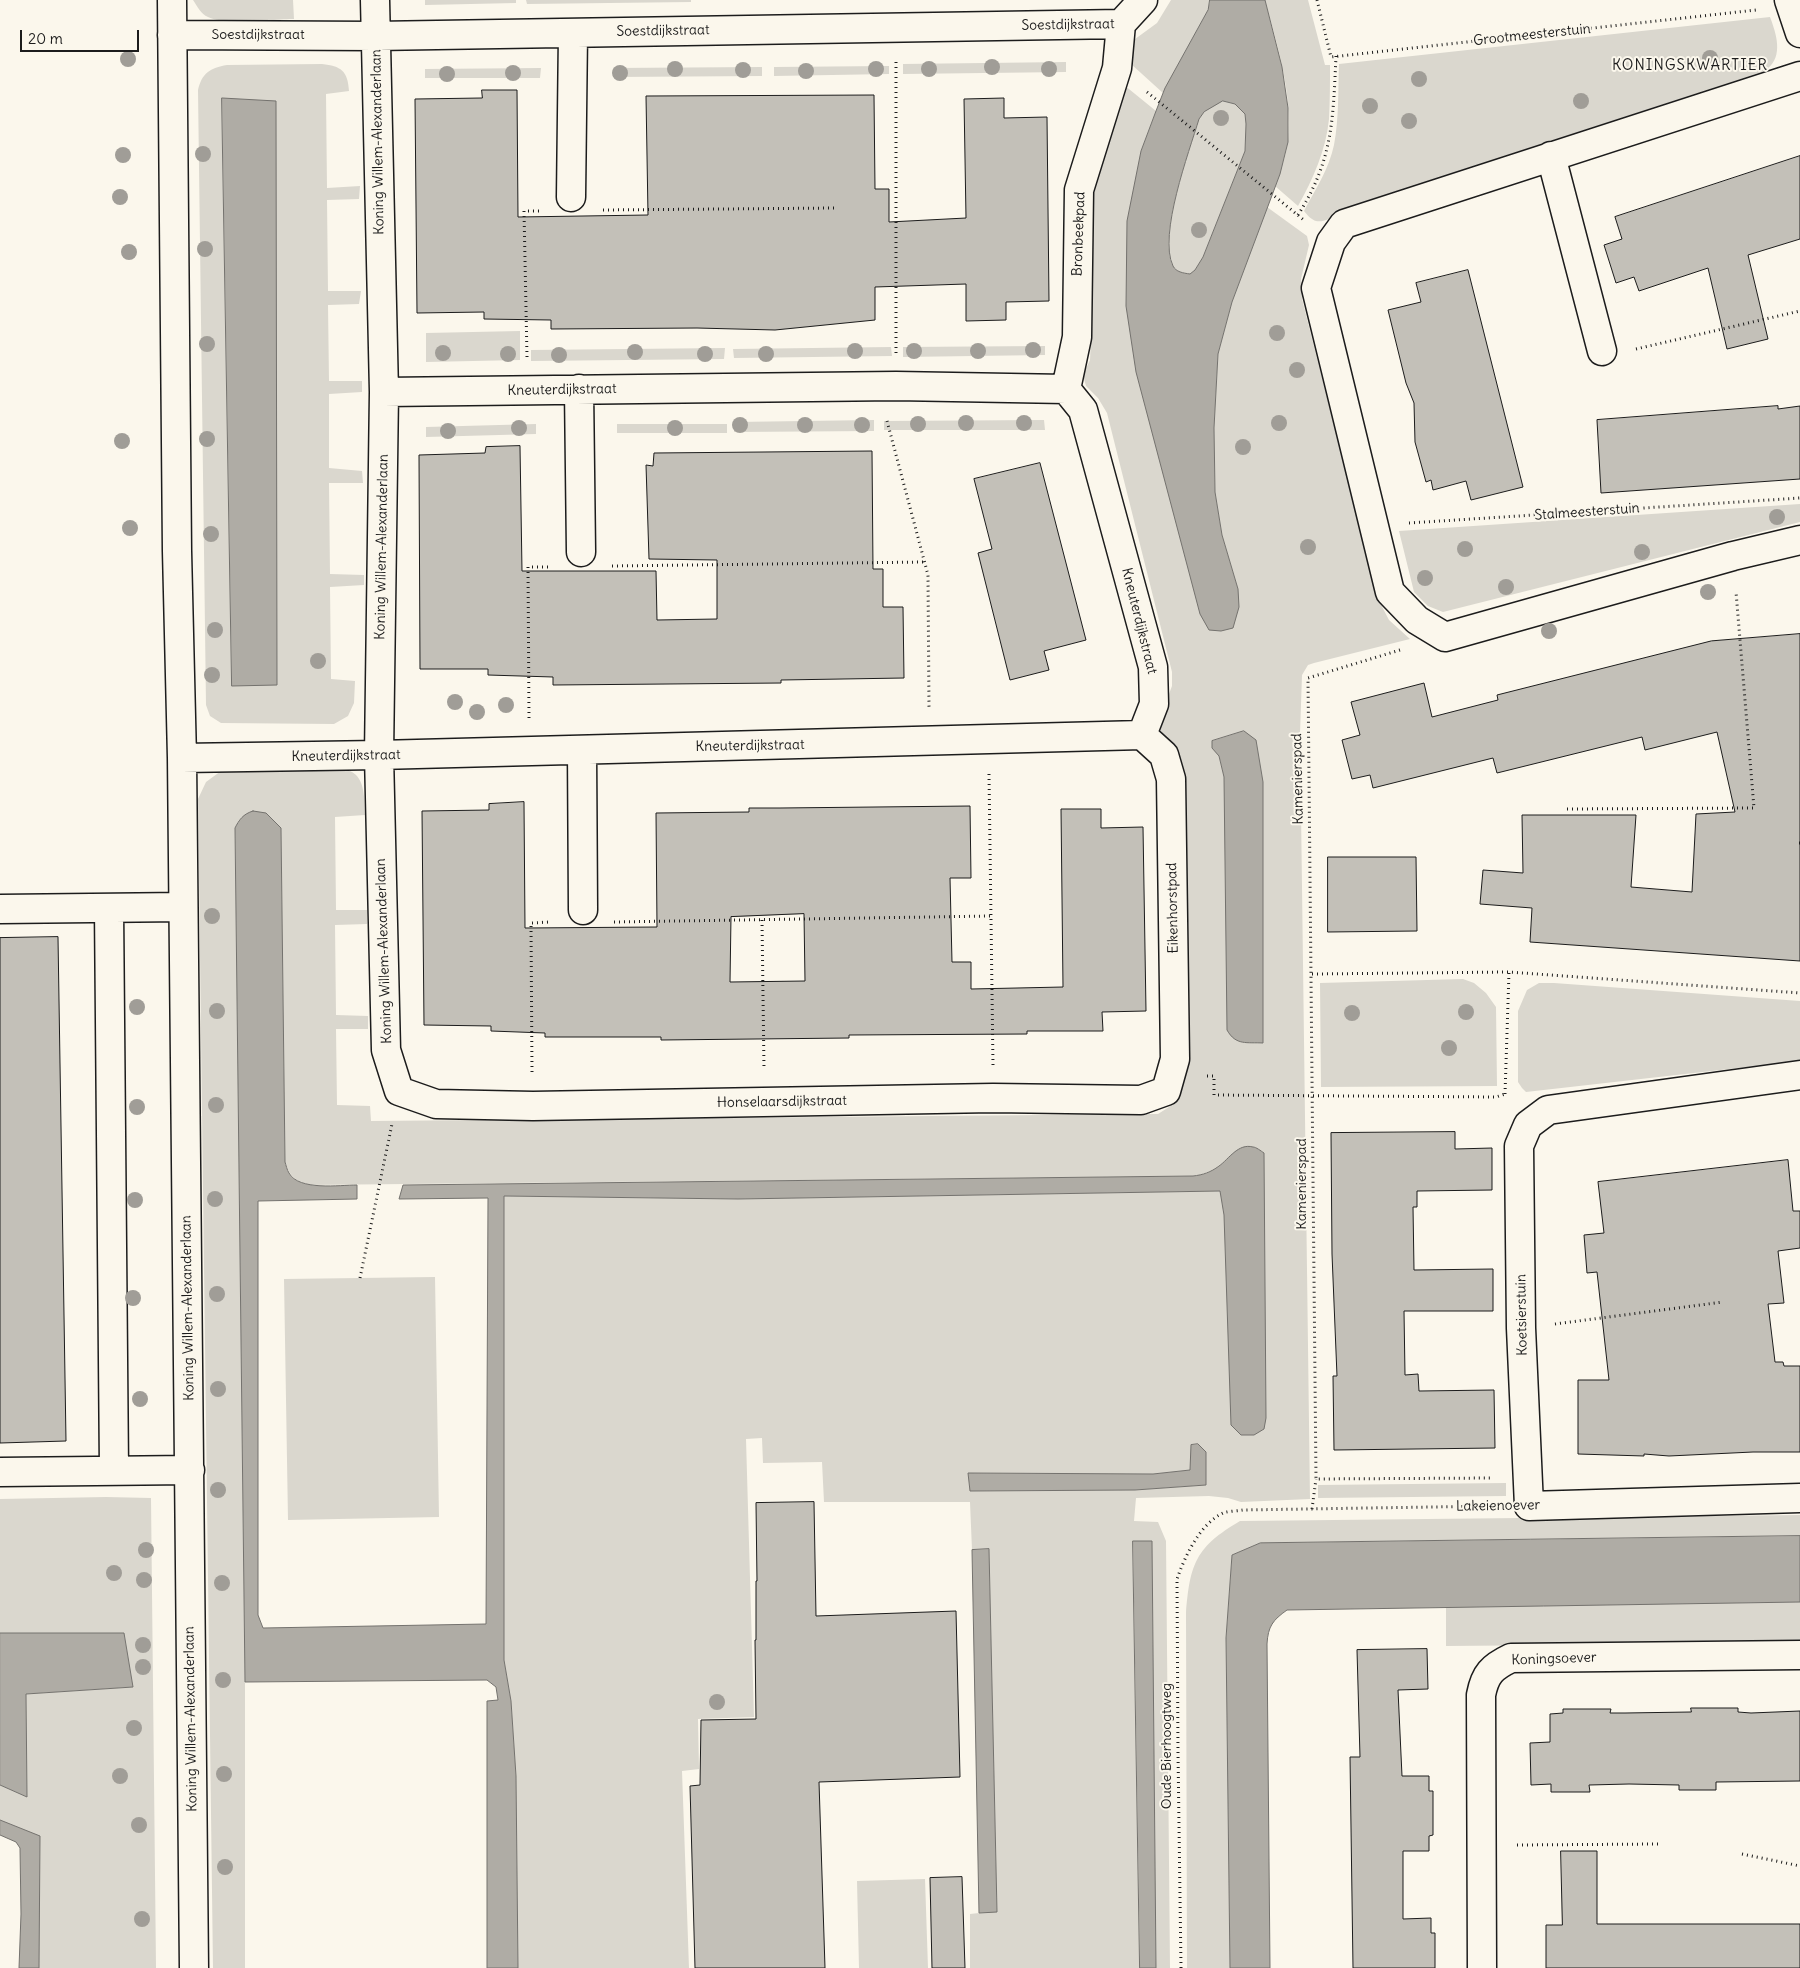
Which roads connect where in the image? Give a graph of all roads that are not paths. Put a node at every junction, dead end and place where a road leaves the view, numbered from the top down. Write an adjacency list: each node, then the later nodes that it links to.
1 (172, 0): 8 (street, Koning Willem-Alexanderlaan)
2 (375, 0): 9 (street, Koning Willem-Alexanderlaan)
3 (1143, 0): 5 (street, Soestdijkstraat)
4 (1790, 3): 7 (street)
5 (1121, 24): 6 (street, Soestdijkstraat); 15 (street, Bronbeekpad)
6 (573, 32): 9 (street, Soestdijkstraat); 12 (street)
7 (1800, 33)
8 (172, 35): 9 (street, Soestdijkstraat); 22 (street, Koning Willem-Alexanderlaan)
9 (376, 36): 16 (street, Koning Willem-Alexanderlaan)
10 (1800, 76): 11 (street)
11 (1551, 156): 13 (street); 17 (street)
12 (571, 197)
13 (1602, 351)
14 (578, 389): 15 (street, Kneuterdijkstraat); 16 (street, Kneuterdijkstraat); 18 (street)
15 (1066, 389): 19 (street, Kneuterdijkstraat)
16 (384, 392): 21 (street, Koning Willem-Alexanderlaan)
17 (1800, 540)
18 (581, 552)
19 (1142, 735): 20 (street, Kneuterdijkstraat); 29 (street, Eikenhorstpad)
20 (582, 750): 21 (street, Kneuterdijkstraat); 26 (street)
21 (379, 755): 22 (street, Kneuterdijkstraat); 28 (street, Koning Willem-Alexanderlaan)
22 (182, 758): 23 (street, Koning Willem-Alexanderlaan)
23 (183, 907): 24 (street); 30 (street, Koning Willem-Alexanderlaan)
24 (108, 908): 25 (street); 31 (street)
25 (0, 909)
26 (583, 910)
27 (1800, 1075): 34 (street, Koetsierstuin)
28 (399, 1091): 29 (street, Honselaarsdijkstraat)
29 (1166, 1091)
30 (190, 1470): 31 (street); 36 (street, Koning Willem-Alexanderlaan)
31 (114, 1471): 32 (street)
32 (0, 1472)
33 (1800, 1498): 34 (street, Lakeienoever)
34 (1529, 1506)
35 (1800, 1656): 37 (street, Koningsoever)
36 (194, 1968)
37 (1482, 1968)

